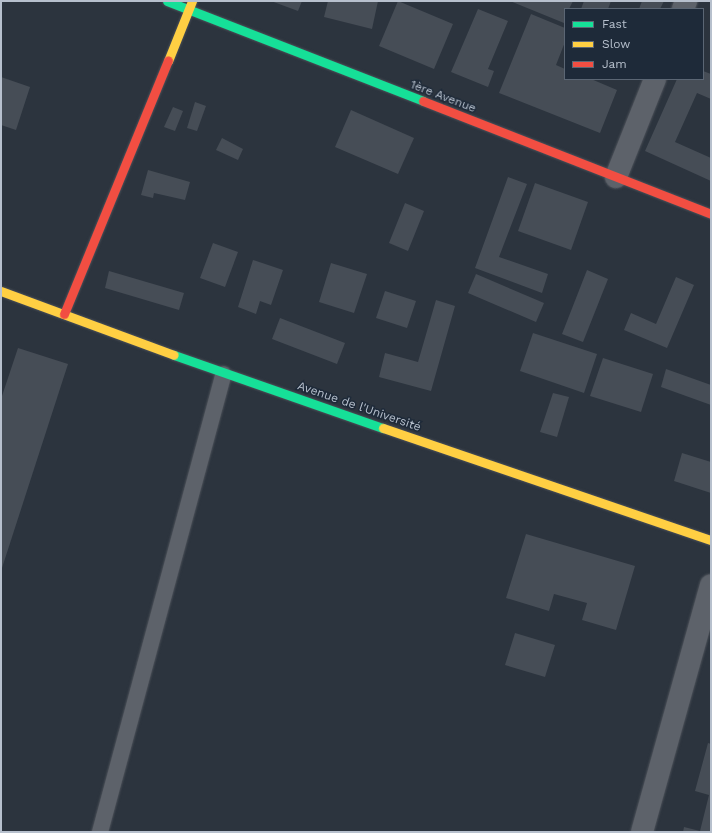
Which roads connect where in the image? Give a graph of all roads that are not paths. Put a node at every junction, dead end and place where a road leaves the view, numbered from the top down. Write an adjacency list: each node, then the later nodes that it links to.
1 (167, 1): 3 (street, 1ère Avenue)
2 (192, 1): 3 (street)
3 (188, 10): 5 (street, 1ère Avenue); 8 (street)
4 (655, 80): 5 (street)
5 (616, 177): 6 (street, 1ère Avenue)
6 (711, 214)
7 (1, 291): 8 (street, Avenue de l'Université)
8 (64, 314): 9 (street, Avenue de l'Université)
9 (224, 374): 10 (street, Avenue de l'Université); 12 (lane)
10 (711, 540)
11 (711, 585): 13 (street)
12 (100, 832)
13 (642, 832)

